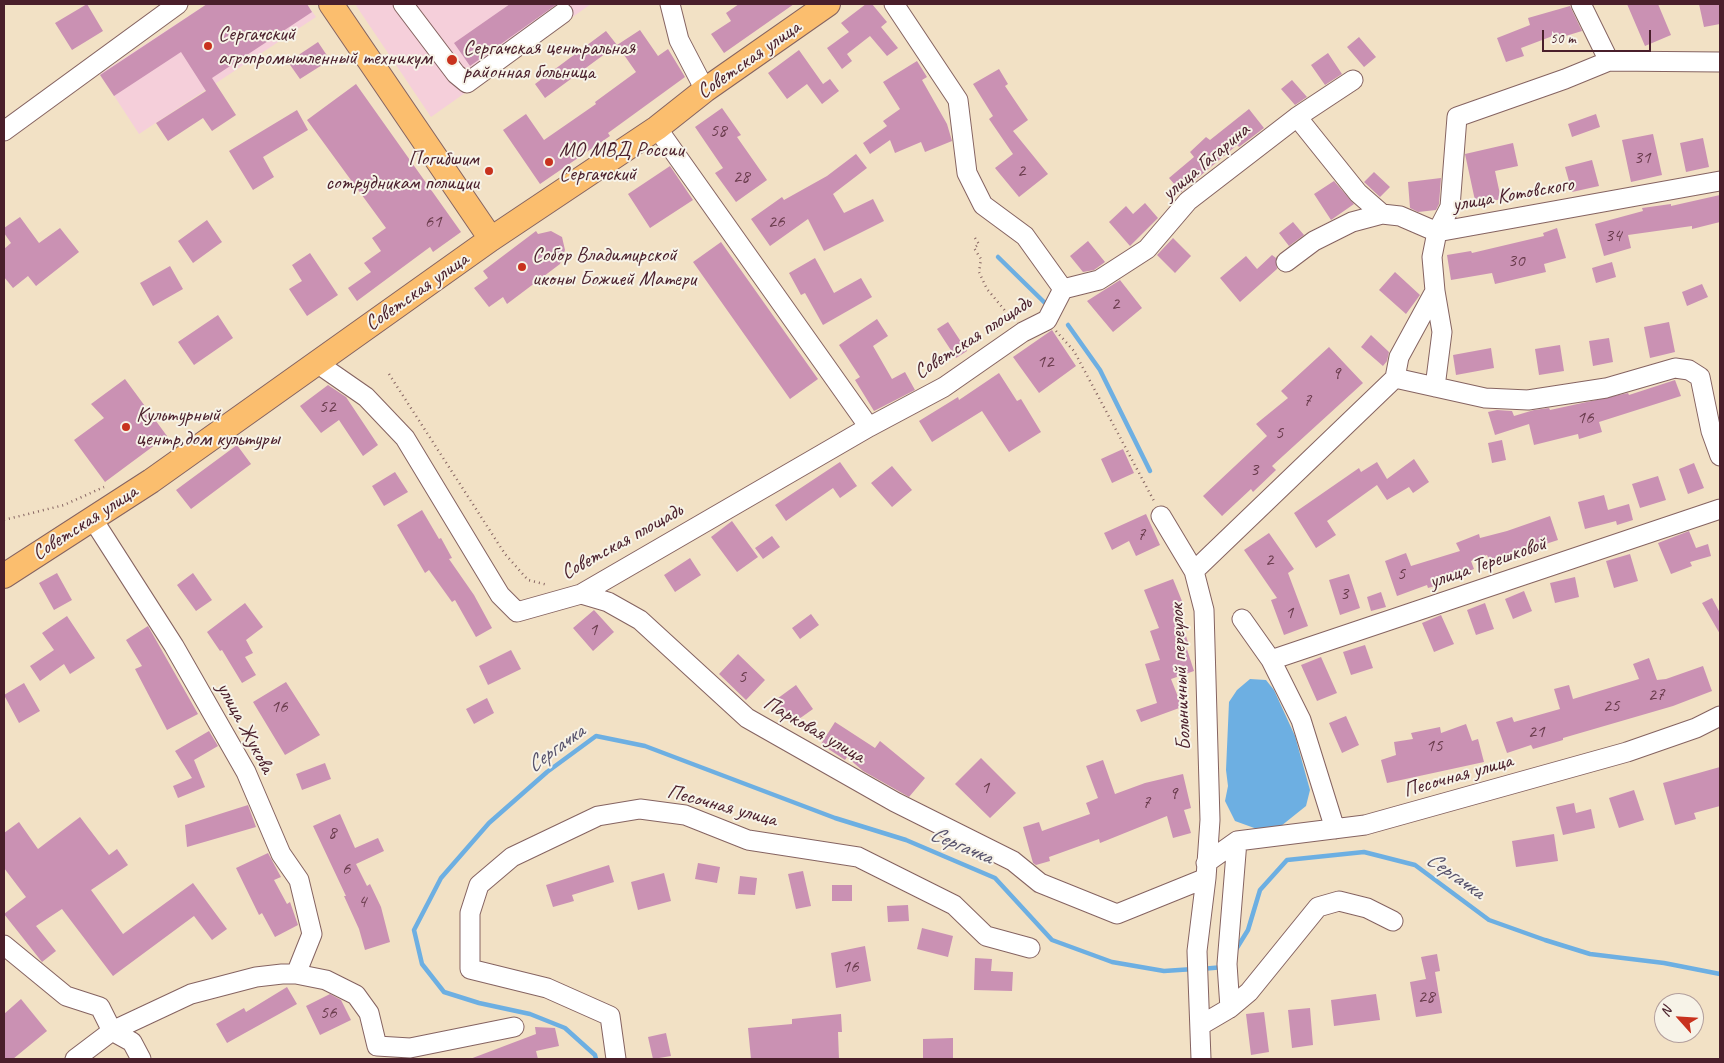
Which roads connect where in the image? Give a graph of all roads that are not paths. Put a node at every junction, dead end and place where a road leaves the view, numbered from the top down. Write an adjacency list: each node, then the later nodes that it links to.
1 (178, 4): 15 (street)
2 (330, 4): 19 (main road)
3 (403, 4): 8 (street)
4 (670, 4): 12 (street)
5 (828, 4): 12 (main road, Советская улица)
6 (894, 4): 21 (street)
7 (1581, 4): 9 (street)
8 (566, 7)
9 (1609, 61): 10 (street); 18 (street)
10 (1720, 62)
11 (1353, 80): 13 (street, улица Гагарина)
12 (705, 90): 14 (main road, Советская улица)
13 (1297, 117): 17 (street); 21 (street, улица Гагарина)
14 (657, 128): 19 (main road, Советская улица); 26 (street)
15 (4, 131)
16 (1720, 181): 18 (street, улица Котовского)
17 (1382, 214): 18 (street); 20 (street)
18 (1437, 232): 22 (street, улица Котовского)
19 (491, 240): 23 (main road, Советская улица)
20 (1286, 262)
21 (1063, 289): 26 (street, Советская площадь)
22 (1435, 290): 24 (street); 25 (street, улица Котовского)
23 (317, 363): 30 (main road, Советская улица); 33 (street, Советская площадь)
24 (1395, 378): 25 (street); 31 (street)
25 (1435, 386): 27 (street)
26 (869, 427): 33 (street, Советская площадь)
27 (1720, 456)
28 (1720, 508): 35 (street, улица Терешковой)
29 (1161, 516): 31 (street, Больничный переулок)
30 (92, 518): 32 (main road, Советская улица); 44 (street, улица Жукова)
31 (1194, 571): 39 (street, Больничный переулок)
32 (4, 576)
33 (581, 594): 40 (street, Парковая улица)
34 (1242, 619): 35 (street)
35 (1271, 660): 37 (street)
36 (1720, 716): 37 (street, Песочная улица)
37 (1335, 829): 38 (street, Песочная улица)
38 (1237, 841): 39 (street, Песочная улица); 45 (street)
39 (1206, 870): 40 (street, Песочная улица); 46 (street, Больничный переулок)
40 (1040, 883)
41 (1393, 921): 45 (street)
42 (4, 945): 48 (street)
43 (1030, 948): 52 (street, Песочная улица)
44 (296, 974): 48 (street); 49 (street)
45 (1230, 1008): 46 (street)
46 (1200, 1025): 53 (street, Больничный переулок)
47 (514, 1027): 49 (street)
48 (112, 1030): 50 (street); 51 (street)
49 (378, 1052)
50 (74, 1059)
51 (141, 1059)
52 (616, 1059)
53 (1201, 1059)

